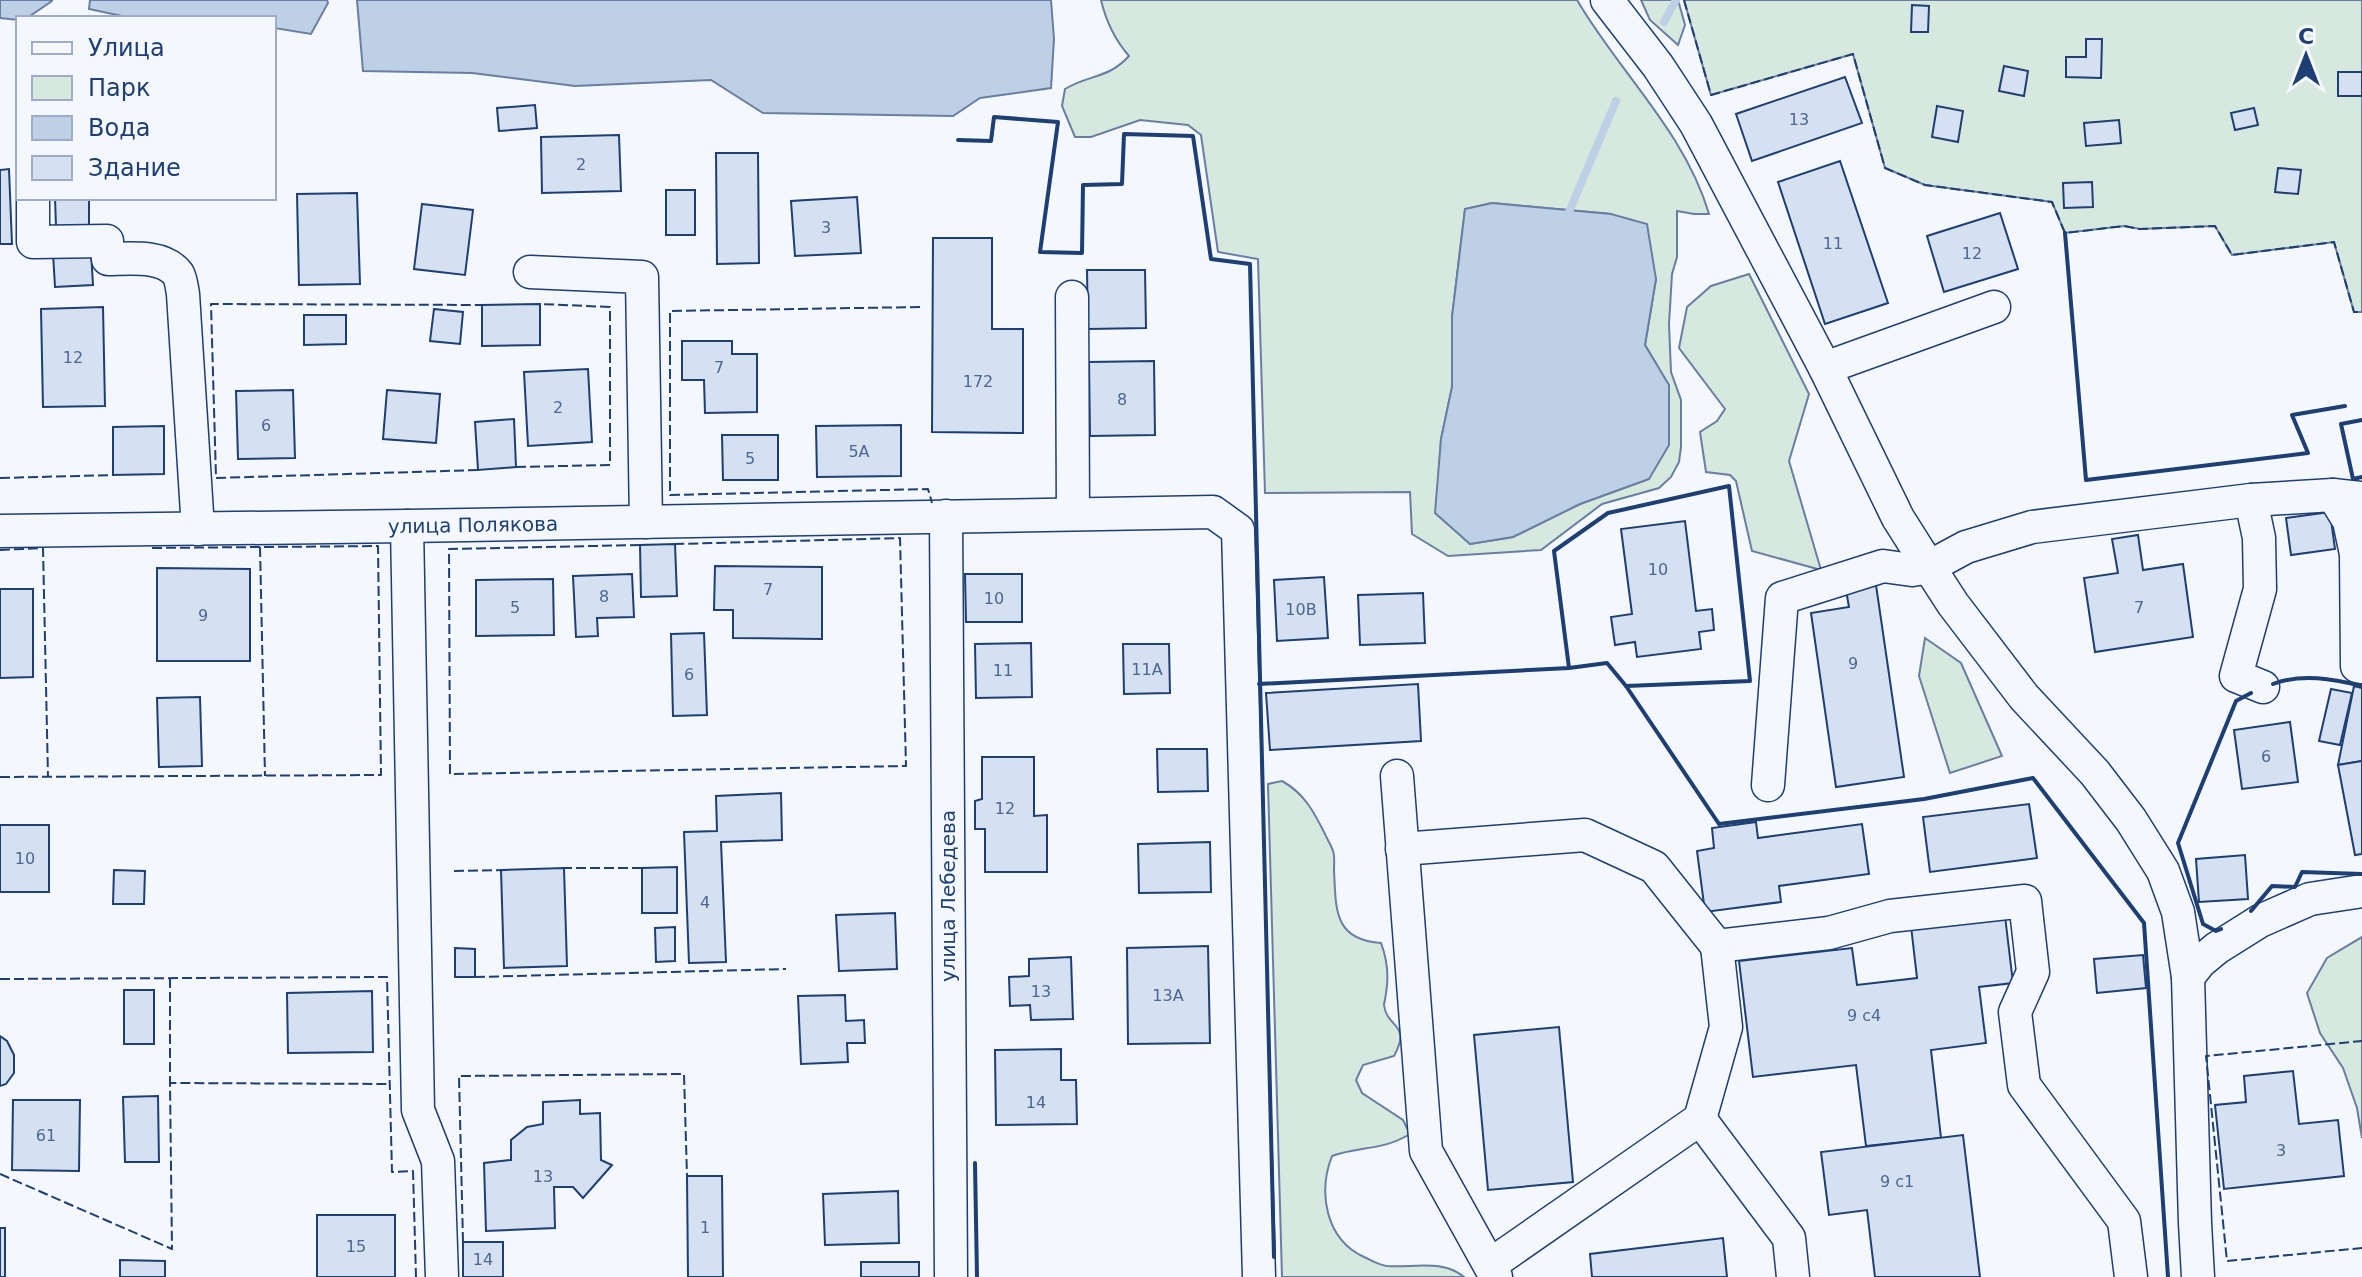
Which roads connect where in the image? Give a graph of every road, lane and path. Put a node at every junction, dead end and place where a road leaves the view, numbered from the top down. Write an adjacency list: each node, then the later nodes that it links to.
1 (1607, 0): 6 (street)
2 (33, 200): 13 (street)
3 (530, 272): 11 (street)
4 (1072, 297): 9 (street)
5 (1994, 307): 6 (street)
6 (1825, 368): 15 (street)
7 (2348, 497): 8 (street); 16 (street)
8 (2251, 500): 15 (street); 17 (street)
9 (1073, 514): 10 (street, улица Полякова); 28 (street, улица Полякова)
10 (946, 516): 11 (street, улица Полякова); 27 (street, улица Лебедева)
11 (646, 522): 12 (street, улица Полякова)
12 (407, 526): 13 (street, улица Полякова); 26 (street)
13 (198, 529): 14 (street, улица Полякова)
14 (0, 531)
15 (1929, 567): 19 (street); 23 (street)
16 (2362, 667)
17 (2263, 687)
18 (1397, 776): 20 (street)
19 (1768, 785)
20 (1402, 849): 22 (street); 25 (street)
21 (2362, 891): 23 (street)
22 (1717, 946): 24 (street); 30 (street)
23 (2188, 977): 31 (street)
24 (1700, 1119): 25 (street); 29 (street)
25 (1493, 1271)
26 (442, 1277)
27 (951, 1277)
28 (1259, 1277)
29 (1793, 1277)
30 (2131, 1277)
31 (2198, 1277)

